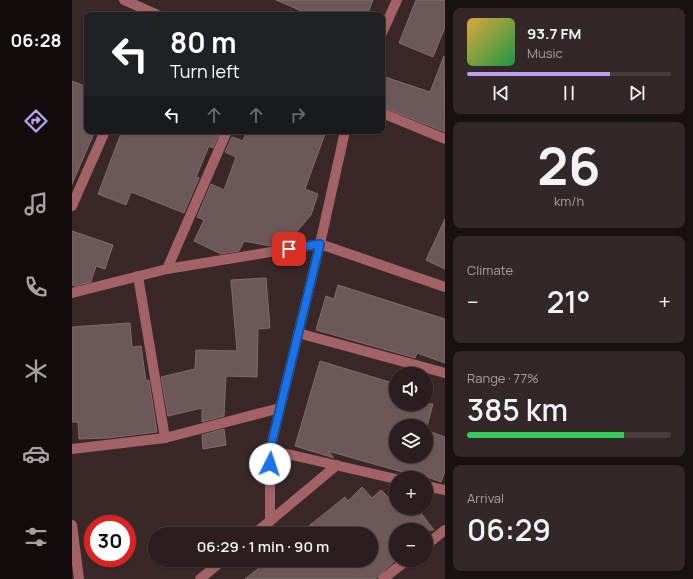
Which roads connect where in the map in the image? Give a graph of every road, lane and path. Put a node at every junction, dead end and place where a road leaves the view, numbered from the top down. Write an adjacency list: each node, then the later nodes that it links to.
1 (124, 0): 3 (street)
2 (397, 0): 4 (street)
3 (150, 12)
4 (385, 26)
5 (385, 114): 9 (street)
6 (104, 134): 10 (street)
7 (225, 134): 12 (street)
8 (344, 134): 11 (street)
9 (445, 139)
10 (72, 206)
11 (320, 244): 12 (street); 14 (street); 16 (street)
12 (167, 269): 13 (street)
13 (138, 276): 15 (street); 19 (street)
14 (445, 287)
15 (72, 293)
16 (298, 333): 17 (street); 18 (street)
17 (445, 374)
18 (280, 408): 19 (street); 21 (street)
19 (165, 438): 20 (street)
20 (72, 449)
21 (270, 450): 22 (street); 26 (street)
22 (337, 465): 23 (street); 26 (street)
23 (389, 477)
24 (433, 487): 25 (street)
25 (445, 490)
26 (270, 521): 28 (street)
27 (72, 525): 33 (street)
28 (263, 527)
29 (445, 530): 30 (street)
30 (433, 539)
31 (215, 567): 34 (street)
32 (398, 567): 35 (street)
33 (79, 579)
34 (200, 579)
35 (383, 579)

